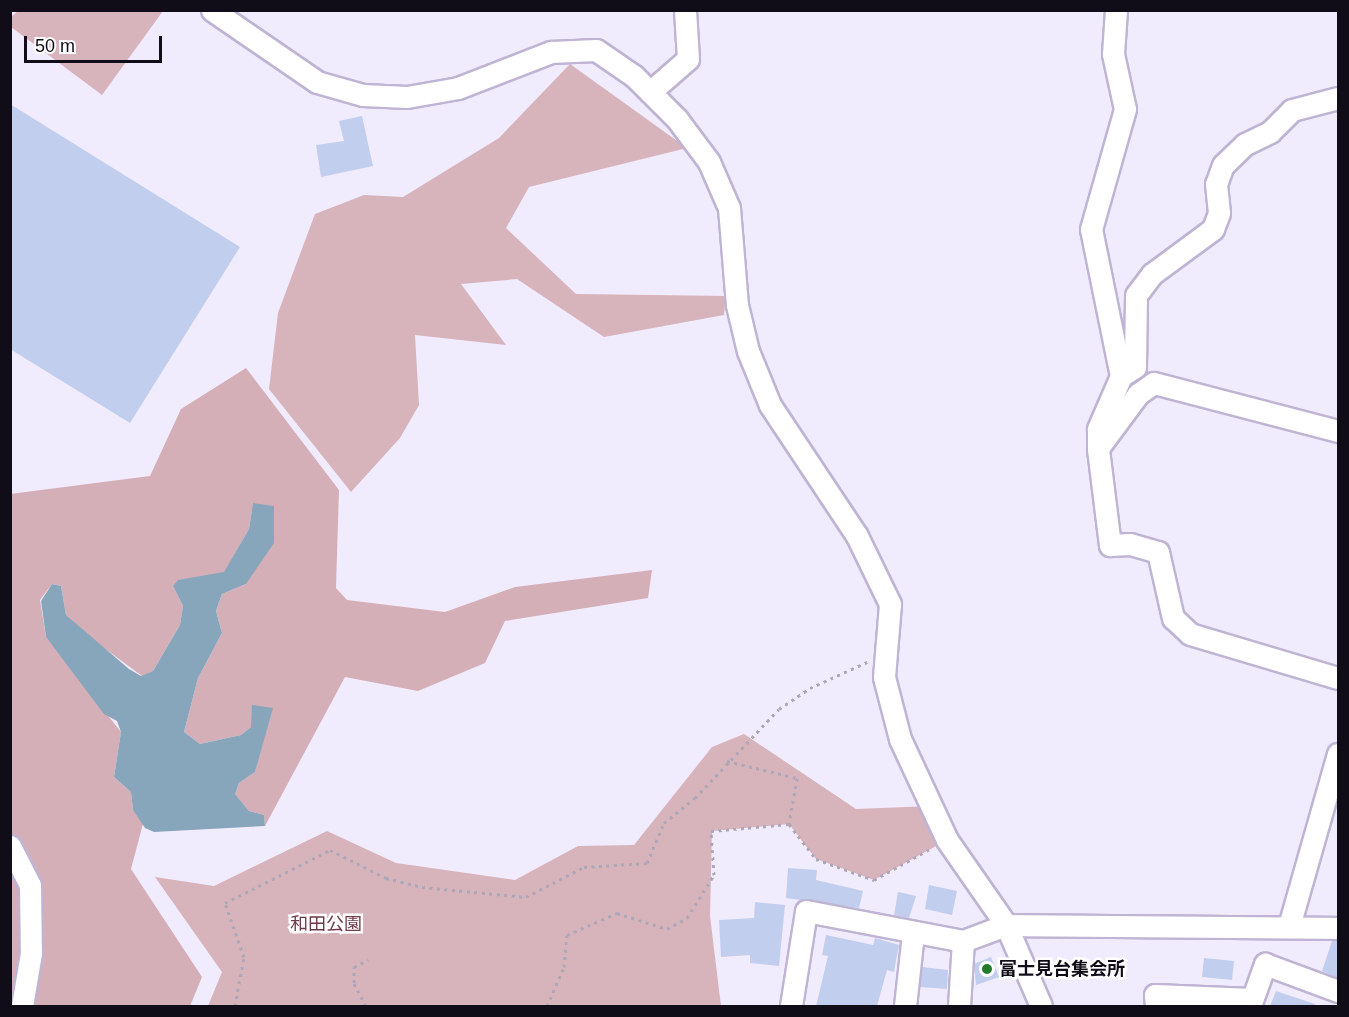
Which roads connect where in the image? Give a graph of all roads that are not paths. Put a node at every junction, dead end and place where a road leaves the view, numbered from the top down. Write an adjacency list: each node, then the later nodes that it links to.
1 (212, 10): 4 (street)
2 (686, 10): 4 (street)
3 (1116, 10): 6 (street)
4 (650, 92): 12 (street)
5 (1338, 98): 6 (street)
6 (1121, 376): 8 (street)
7 (1338, 430): 8 (street)
8 (1098, 449): 9 (street)
9 (1338, 678)
10 (1338, 754): 13 (street)
11 (10, 846): 19 (street)
12 (1006, 925): 13 (street); 16 (street); 23 (street)
13 (1289, 926): 14 (street)
14 (1338, 928)
15 (913, 934): 16 (street); 20 (street); 21 (street)
16 (963, 941): 22 (street)
17 (1338, 991): 18 (street)
18 (1251, 1003): 24 (street)
19 (22, 1006)
20 (791, 1006)
21 (905, 1006)
22 (959, 1006)
23 (1041, 1006)
24 (1156, 1006)

